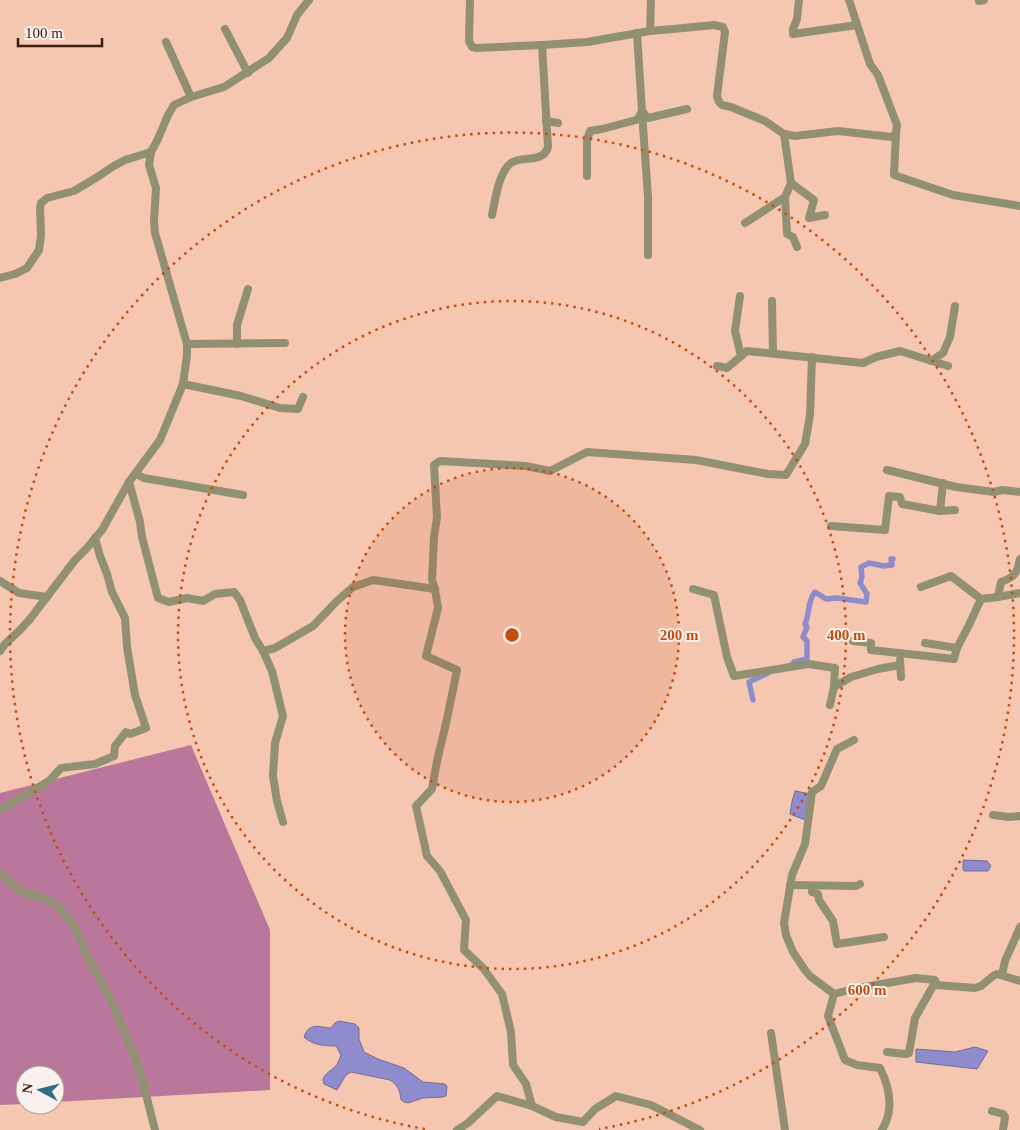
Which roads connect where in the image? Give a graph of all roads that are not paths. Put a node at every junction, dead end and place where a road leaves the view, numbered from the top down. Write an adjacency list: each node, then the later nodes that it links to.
1 (309, 0): 12 (street)
2 (470, 0): 11 (street)
3 (651, 0): 8 (street)
4 (800, 0): 6 (street)
5 (849, 0): 6 (street)
6 (857, 25): 18 (street)
7 (225, 30): 12 (street)
8 (650, 31): 9 (street); 19 (street)
9 (637, 33): 11 (street); 15 (street)
10 (166, 42): 13 (street)
11 (542, 45): 16 (street)
12 (248, 73): 13 (street)
13 (190, 97): 20 (street)
14 (687, 109): 15 (street)
15 (642, 111): 21 (street); 29 (street)
16 (546, 121): 17 (street); 25 (street)
17 (558, 123)
18 (896, 133): 19 (street); 24 (street)
19 (784, 134): 22 (street)
20 (151, 152): 30 (street); 36 (street)
21 (587, 176)
22 (791, 183): 23 (street); 26 (street)
23 (785, 197): 27 (street); 28 (street)
24 (1020, 206)
25 (492, 215)
26 (825, 215)
27 (745, 223)
28 (797, 247)
29 (648, 255)
30 (0, 278)
31 (248, 289): 37 (street)
32 (740, 296): 39 (street)
33 (772, 302): 38 (street)
34 (955, 306): 41 (street)
35 (285, 343): 37 (street)
36 (187, 344): 37 (street); 44 (street)
37 (237, 344)
38 (773, 353): 39 (street); 40 (street)
39 (741, 356): 42 (street)
40 (812, 357): 41 (street); 60 (street)
41 (931, 361): 43 (street)
42 (717, 366)
43 (948, 366)
44 (183, 384): 45 (street); 47 (street)
45 (303, 397)
46 (886, 470): 49 (street)
47 (136, 474): 48 (street); 51 (street)
48 (129, 482): 55 (street); 70 (street)
49 (943, 483): 50 (street); 53 (street)
50 (1020, 492)
51 (243, 495)
52 (954, 510): 53 (street)
53 (940, 511): 54 (street)
54 (831, 526)
55 (95, 538): 63 (street); 77 (street)
56 (1020, 559): 57 (street)
57 (1019, 571): 64 (street)
58 (0, 581): 63 (street)
59 (921, 587): 65 (street)
60 (435, 589): 70 (street); 93 (street)
61 (693, 589): 74 (street)
62 (1020, 593): 64 (street)
63 (47, 597): 69 (street)
64 (998, 597): 65 (street)
65 (981, 598): 68 (street)
66 (853, 641): 71 (street)
67 (925, 643): 68 (street)
68 (957, 648): 71 (street)
69 (0, 651)
70 (263, 651): 80 (street)
71 (899, 653): 72 (street)
72 (900, 665): 73 (street); 74 (street)
73 (901, 677)
74 (834, 686): 75 (street)
75 (830, 706)
76 (854, 740): 83 (street)
77 (0, 810)
78 (993, 815): 79 (street)
79 (1020, 816)
80 (283, 822)
81 (0, 873): 95 (street)
82 (860, 884): 84 (street)
83 (790, 885): 84 (street); 90 (street)
84 (813, 886): 86 (street)
85 (1020, 927): 87 (street)
86 (884, 937)
87 (1002, 975): 88 (street); 89 (street)
88 (1020, 981)
89 (937, 985): 90 (street); 92 (street)
90 (834, 994): 99 (street)
91 (771, 1033): 98 (street)
92 (887, 1052)
93 (532, 1106): 96 (street); 97 (street)
94 (992, 1111): 100 (street)
95 (155, 1130)
96 (457, 1130)
97 (700, 1130)
98 (785, 1130)
99 (882, 1130)
100 (1003, 1130)

